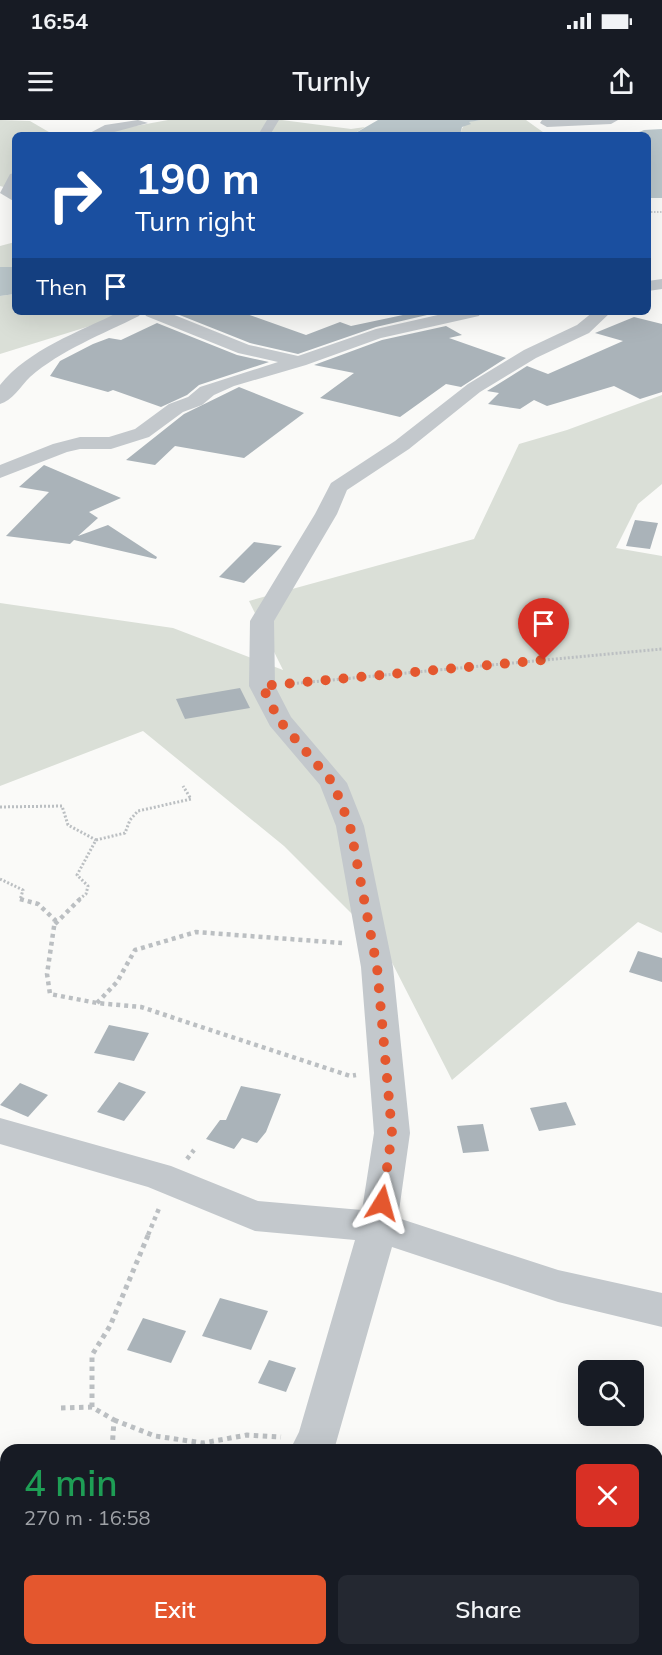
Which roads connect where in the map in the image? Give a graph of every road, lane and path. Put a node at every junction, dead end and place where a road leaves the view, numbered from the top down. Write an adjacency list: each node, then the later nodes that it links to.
1 (138, 120): 4 (street)
2 (611, 120): 3 (street)
3 (544, 122)
4 (99, 132)
5 (12, 181): 6 (street)
6 (12, 196)
7 (127, 315): 12 (street)
8 (159, 315): 11 (street)
9 (460, 315): 11 (street)
10 (599, 315): 15 (street)
11 (300, 361): 13 (street)
12 (0, 398)
13 (0, 472)
14 (662, 649): 15 (path)
15 (262, 686): 21 (street)
16 (183, 786): 18 (path)
17 (0, 807): 18 (path)
18 (96, 840): 20 (path)
19 (0, 879): 20 (path)
20 (54, 926): 22 (path)
21 (373, 945): 22 (path); 23 (street)
22 (97, 1003): 23 (path)
23 (386, 1068): 27 (street)
24 (0, 1131): 26 (street)
25 (194, 1150): 26 (path)
26 (170, 1181): 27 (street); 29 (path)
27 (378, 1227): 28 (street); 34 (street)
28 (662, 1310)
29 (92, 1407): 30 (path); 31 (path)
30 (61, 1408)
31 (114, 1420): 32 (path); 33 (path)
32 (112, 1444)
33 (307, 1444)
34 (314, 1444)

